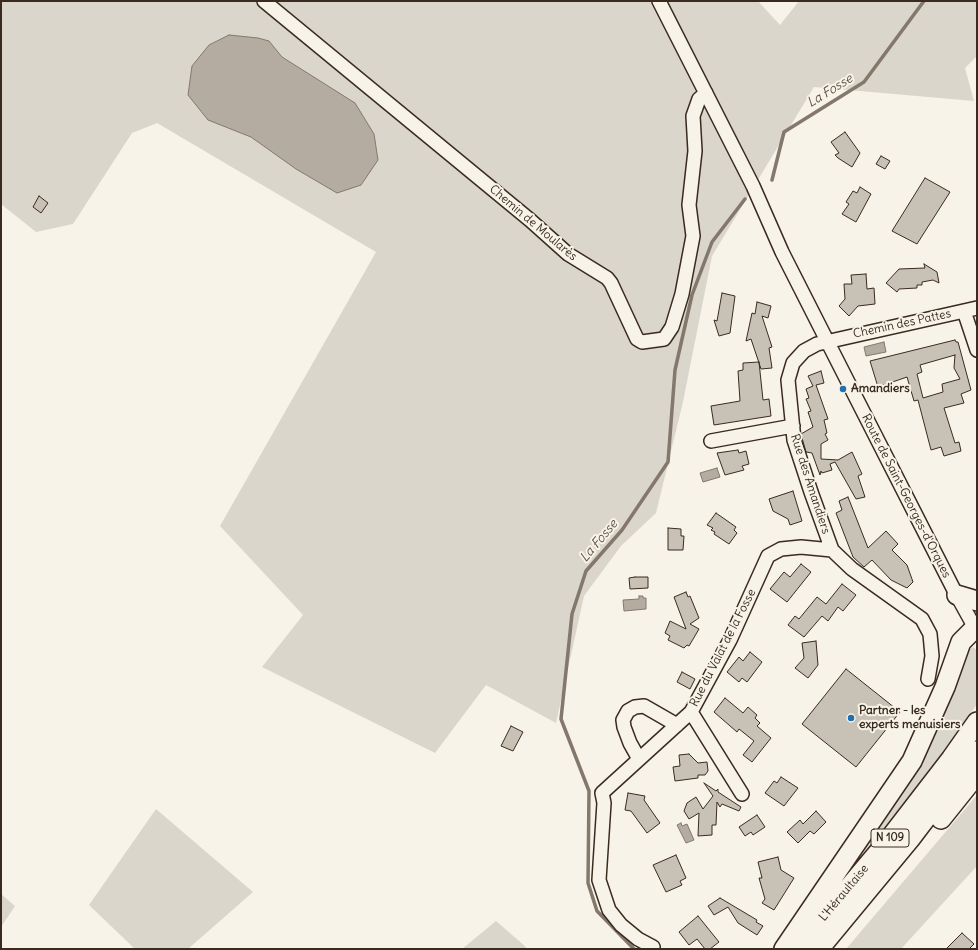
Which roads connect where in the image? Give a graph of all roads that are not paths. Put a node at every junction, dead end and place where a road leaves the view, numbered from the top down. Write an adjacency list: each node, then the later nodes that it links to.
1 (264, 1): 3 (street, Chemin de Moularès)
2 (658, 1): 3 (street, Route de Saint-Georges-d'Orques)
3 (706, 94): 5 (street, Route de Saint-Georges-d'Orques)
4 (971, 309): 5 (street, Chemin des Pattes); 6 (street)
5 (828, 341): 7 (street, Rue des Amandiers); 10 (street, Route de Saint-Georges-d'Orques)
6 (977, 350)
7 (792, 426): 8 (street); 9 (street, Rue des Amandiers)
8 (712, 441)
9 (832, 550): 13 (street); 14 (street, Rue du Valat de la Fosse)
10 (957, 595): 11 (highway); 12 (street, Route de Saint-Georges-d'Orques)
11 (977, 602)
12 (976, 627): 22 (highway)
13 (928, 679)
14 (691, 712): 16 (street, Rue du Valat de la Fosse); 20 (street)
15 (977, 722): 23 (highway, L'Héraultaise / N 109)
16 (677, 725): 18 (street, Rue du Valat de la Fosse); 18 (street)
17 (977, 751): 24 (highway, L'Héraultaise / N 109)
18 (640, 759): 21 (street, Rue du Valat de la Fosse)
19 (977, 774): 25 (highway)
20 (742, 794)
21 (653, 947)
22 (784, 949)
23 (797, 949)
24 (819, 949)
25 (830, 949)

